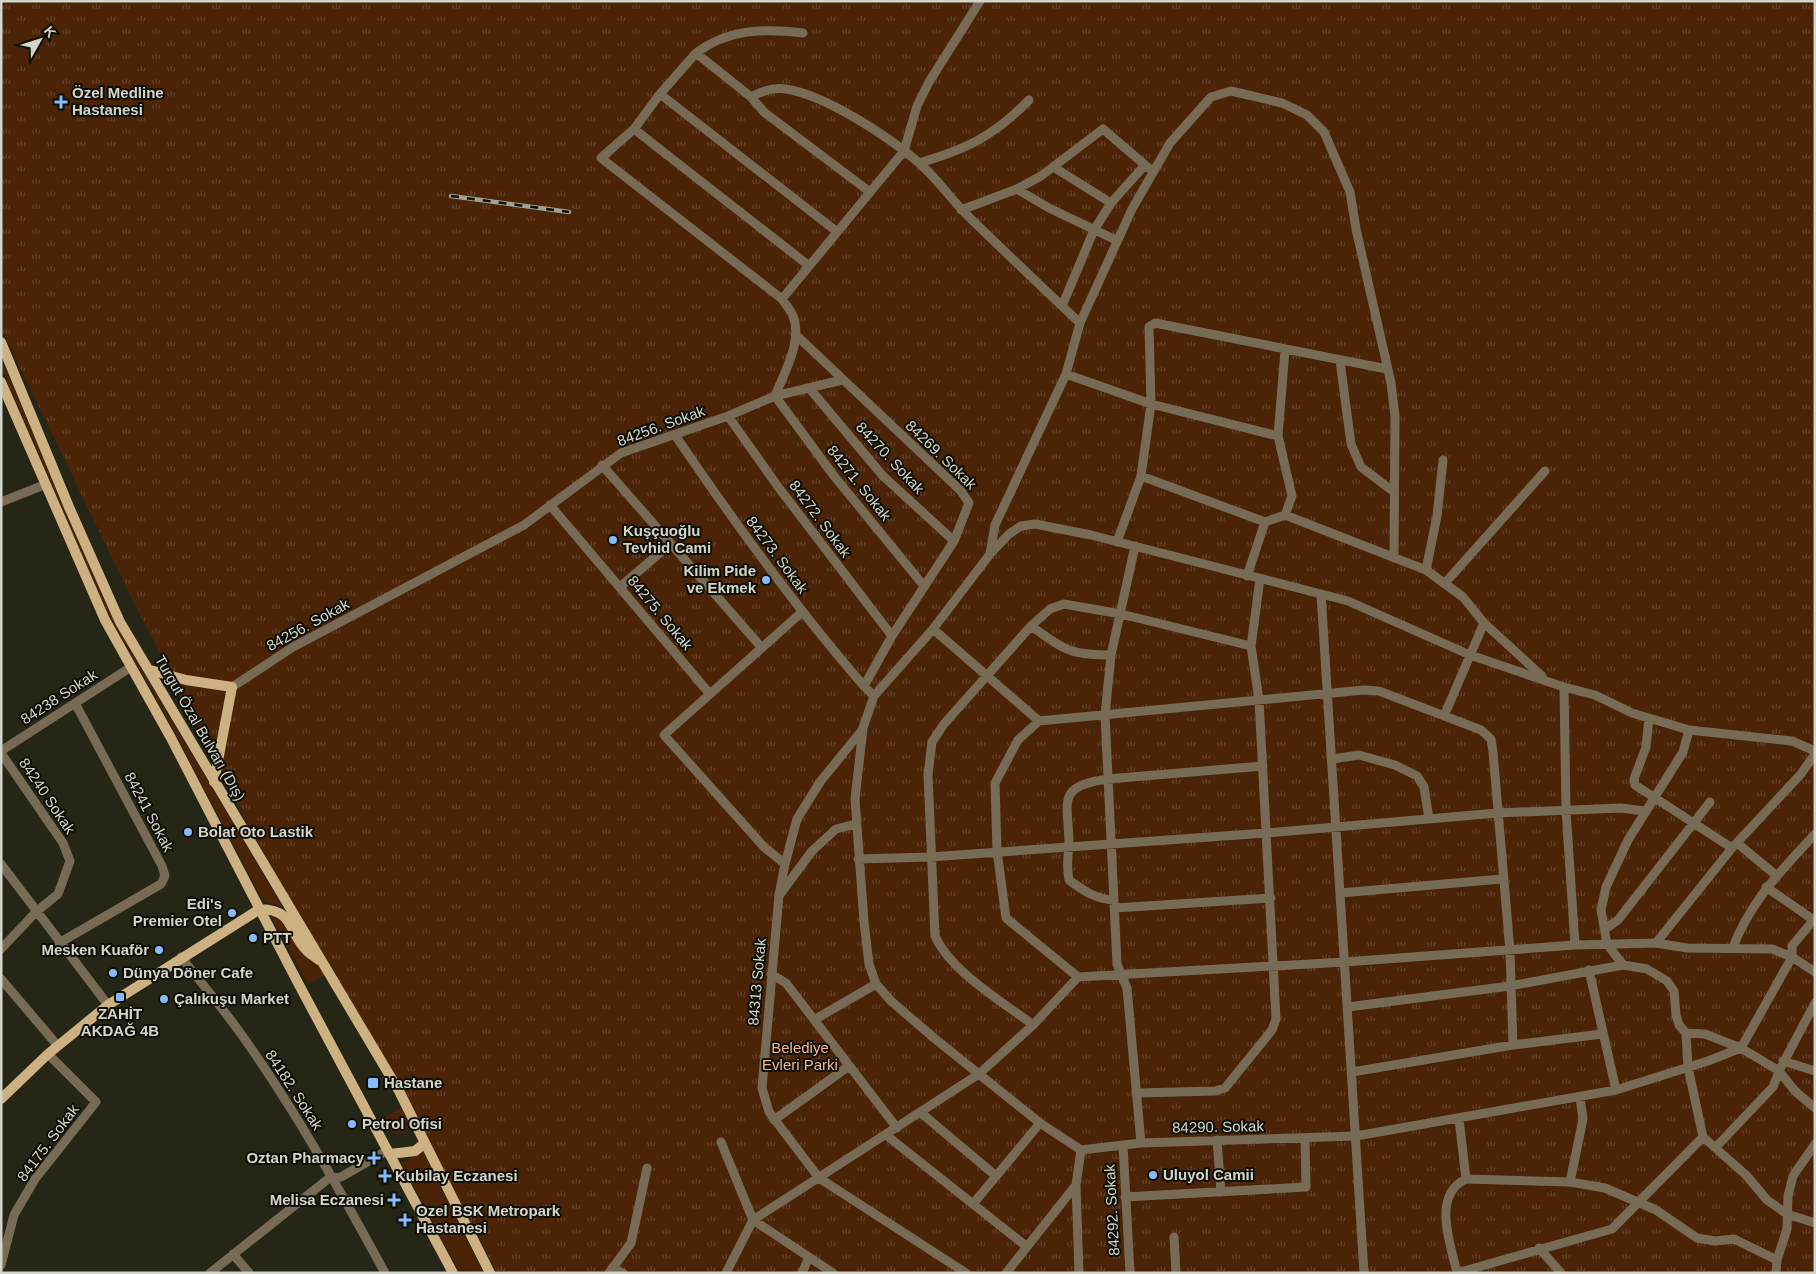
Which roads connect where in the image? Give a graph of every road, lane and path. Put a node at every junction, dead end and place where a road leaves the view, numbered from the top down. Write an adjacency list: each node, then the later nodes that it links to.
1 (980, 1): 8 (street)
2 (803, 33): 3 (street)
3 (696, 54): 4 (street); 5 (street)
4 (660, 94): 7 (street); 18 (street)
5 (750, 97): 8 (street); 14 (street)
6 (1029, 100): 9 (street)
7 (634, 129): 20 (street); 21 (street)
8 (904, 152): 9 (street); 14 (street)
9 (919, 163): 16 (street)
10 (1145, 165): 11 (street); 12 (street); 15 (street)
11 (1055, 168): 13 (street); 15 (street)
12 (1152, 172): 19 (street); 28 (street)
13 (1017, 189): 16 (street); 17 (street)
14 (870, 192): 18 (street)
15 (1111, 203): 17 (street)
16 (961, 210): 22 (street)
17 (1094, 230): 19 (street); 22 (street)
18 (836, 232): 20 (street)
19 (1116, 240): 23 (street)
20 (808, 266): 21 (street)
21 (782, 299): 24 (street)
22 (1062, 306): 23 (street)
23 (1080, 322): 29 (street)
24 (795, 334): 30 (street, 84269. Sokak); 33 (street)
25 (1, 342): 73 (main road, Turgut Özal Bulvarı (Dış))
26 (1285, 350): 27 (street); 35 (street); 38 (street)
27 (1340, 360): 28 (street); 44 (street)
28 (1387, 369): 44 (street)
29 (1066, 374): 35 (street); 53 (street)
30 (842, 380): 32 (street, 84256. Sokak); 49 (street, 84269. Sokak)
31 (1, 382): 34 (main road, Turgut Özal Bulvarı (Dış))
32 (810, 389): 33 (street, 84256. Sokak); 49 (street, 84270. Sokak)
33 (774, 396): 36 (street, 84256. Sokak); 59 (street, 84271. Sokak)
34 (5, 403): 43 (main road, Turgut Özal Bulvarı (Dış))
35 (1151, 404): 38 (street); 42 (street)
36 (728, 416): 37 (street, 84256. Sokak); 67 (street, 84272. Sokak)
37 (674, 435): 40 (street, 84256. Sokak); 62 (street, 84273. Sokak)
38 (1278, 436): 47 (street)
39 (1443, 460): 55 (street)
40 (602, 465): 46 (street, 84256. Sokak); 51 (street)
41 (1546, 471): 58 (street)
42 (1141, 476): 48 (street); 50 (street)
43 (44, 485): 45 (street); 72 (main road, Turgut Özal Bulvarı (Dış))
44 (1394, 492): 54 (street)
45 (1, 502)
46 (550, 505): 60 (street, 84275. Sokak); 77 (street, 84256. Sokak)
47 (1285, 515): 48 (street); 54 (street)
48 (1265, 522): 56 (street)
49 (954, 541): 59 (street, 84269. Sokak)
50 (1116, 542): 52 (street); 53 (street)
51 (669, 545): 60 (street); 69 (street)
52 (1135, 546): 56 (street); 63 (street)
53 (990, 554): 66 (street)
54 (1394, 558): 55 (street)
55 (1426, 570): 58 (street)
56 (1247, 576): 57 (street)
57 (1260, 579): 61 (street); 68 (street)
58 (1445, 582): 64 (street)
59 (924, 586): 67 (street, 84269. Sokak)
60 (620, 587): 80 (street, 84275. Sokak)
61 (1321, 594): 71 (street); 79 (street)
62 (802, 612): 69 (street); 76 (street, 84273. Sokak)
63 (1121, 614): 65 (street); 68 (street); 70 (street)
64 (1484, 623): 71 (street); 75 (street)
65 (1031, 626): 70 (street); 74 (street)
66 (933, 629): 74 (street); 81 (street)
67 (892, 636): 76 (street, 84269. Sokak)
68 (1251, 646): 82 (street)
69 (762, 648): 80 (street)
70 (1112, 655): 84 (street)
71 (1470, 655): 75 (street); 85 (street)
72 (131, 666): 83 (street, 84238 Sokak); 122 (main road, Turgut Özal Bulvarı (Dış))
73 (150, 670): 77 (main road); 95 (main road, Turgut Özal Bulvarı (Dış))
74 (987, 677): 87 (street); 111 (street)
75 (1545, 679): 78 (street)
76 (864, 686): 81 (street)
77 (232, 687): 95 (main road)
78 (1564, 687): 86 (street); 98 (street)
79 (1328, 692): 82 (street); 85 (street); 92 (street)
80 (709, 693): 114 (street)
81 (874, 696): 88 (street)
82 (1259, 700): 84 (street); 93 (street)
83 (75, 703): 90 (street, 84238 Sokak); 126 (street, 84241 Sokak)
84 (1105, 715): 87 (street); 94 (street)
85 (1444, 716): 100 (street)
86 (1649, 718): 89 (street); 96 (street)
87 (1039, 720): 110 (street)
88 (863, 728): 103 (street); 114 (street, 84313 Sokak)
89 (1689, 730): 91 (street); 96 (street)
90 (1, 752): 123 (street, 84240 Sokak)
91 (1815, 753): 109 (street)
92 (1332, 759): 101 (street); 104 (street)
93 (1263, 766): 94 (street); 105 (street)
94 (1108, 779): 107 (street); 108 (street)
95 (214, 782): 136 (main road, Turgut Özal Bulvarı (Dış))
96 (1654, 798): 99 (street); 102 (street)
97 (1710, 802): 102 (street)
98 (1566, 810): 99 (street); 100 (street); 129 (street)
99 (1644, 811): 125 (street)
100 (1498, 813): 101 (street); 116 (street)
101 (1429, 819): 104 (street)
102 (1694, 823): 109 (street); 125 (street)
103 (856, 824): 112 (street); 119 (street)
104 (1336, 826): 105 (street); 118 (street)
105 (1266, 833): 107 (street); 120 (street)
106 (1815, 834): 115 (street)
107 (1110, 843): 108 (street); 121 (street)
108 (1069, 845): 110 (street); 121 (street)
109 (1734, 846): 115 (street); 127 (street)
110 (997, 851): 111 (street); 143 (street)
111 (930, 857): 112 (street); 151 (street)
112 (858, 859): 145 (street)
113 (1, 864): 123 (street)
114 (785, 864): 119 (street, 84313 Sokak)
115 (1776, 876): 117 (street)
116 (1502, 879): 118 (street); 132 (street)
117 (1766, 887): 124 (street); 130 (street)
118 (1340, 892): 135 (street)
119 (779, 895): 141 (street, 84313 Sokak)
120 (1271, 898): 121 (street); 137 (street)
121 (1114, 904): 142 (street)
122 (260, 908): 133 (main road); 136 (main road); 187 (main road, Turgut Özal Bulvarı (Dış))
123 (36, 912): 126 (street); 131 (street, 84240 Sokak)
124 (1814, 920): 134 (street)
125 (1605, 929): 128 (street)
126 (59, 943): 148 (street)
127 (1656, 943): 128 (street); 130 (street)
128 (1608, 944): 129 (street); 138 (street)
129 (1576, 945): 132 (street)
130 (1733, 947): 134 (street)
131 (1, 949)
132 (1510, 951): 135 (street); 146 (street)
133 (181, 957): 148 (main road); 190 (street, 84182. Sokak)
134 (1792, 957): 140 (street); 156 (street)
135 (1345, 962): 137 (street); 149 (street)
136 (325, 965): 181 (main road, Turgut Özal Bulvarı (Dış))
137 (1275, 965): 142 (street); 166 (street)
138 (1623, 965): 139 (street); 153 (street)
139 (1589, 970): 146 (street); 152 (street)
140 (1815, 972)
141 (771, 974): 150 (street); 172 (street, 84313 Sokak)
142 (1121, 974): 143 (street); 166 (street)
143 (1078, 977): 151 (street)
144 (1, 979): 155 (street)
145 (876, 984): 150 (street); 164 (street)
146 (1510, 986): 149 (street); 154 (street)
147 (1815, 1003): 158 (street)
148 (108, 1005): 155 (main road)
149 (1348, 1007): 163 (street)
150 (814, 1020): 159 (street)
151 (1033, 1025): 164 (street)
152 (1602, 1034): 154 (street); 165 (street)
153 (1686, 1034): 156 (street); 160 (street)
154 (1513, 1045): 163 (street)
155 (58, 1046): 157 (main road)
156 (1741, 1048): 160 (street, 84290. Sokak); 162 (street)
157 (48, 1054): 168 (main road); 208 (street, 84175. Sokak)
158 (1784, 1061): 161 (street); 162 (street)
159 (849, 1066): 172 (street); 174 (street)
160 (1688, 1067): 165 (street, 84290. Sokak); 177 (street)
161 (1815, 1070)
162 (1778, 1071): 169 (street); 185 (street)
163 (1352, 1072): 176 (street)
164 (979, 1074): 170 (street); 173 (street)
165 (1616, 1090): 167 (street, 84290. Sokak)
166 (1138, 1093): 182 (street)
167 (1580, 1098): 171 (street, 84290. Sokak); 193 (street)
168 (1, 1099)
169 (1815, 1108)
170 (920, 1112): 174 (street); 189 (street)
171 (1459, 1119): 176 (street, 84290. Sokak); 192 (street)
172 (774, 1120): 191 (street, 84313 Sokak)
173 (1040, 1123): 186 (street); 189 (street)
174 (897, 1128): 175 (street)
175 (886, 1135): 191 (street); 198 (street)
176 (1356, 1136): 178 (street, 84290. Sokak); 224 (street)
177 (1703, 1137): 185 (street); 197 (street)
178 (1305, 1139): 179 (street, 84290. Sokak); 195 (street)
179 (1218, 1140): 182 (street, 84290. Sokak); 195 (street)
180 (721, 1142): 200 (street)
181 (425, 1143): 187 (main road); 214 (main road, Turgut Özal Bulvarı (Dış))
182 (1141, 1143): 184 (street, 84290. Sokak)
183 (1815, 1144): 199 (street)
184 (1123, 1145): 186 (street, 84290. Sokak); 196 (street, 84292. Sokak)
185 (1716, 1148): 199 (street)
186 (1081, 1150): 194 (street)
187 (389, 1152): 190 (street); 213 (main road, Turgut Özal Bulvarı (Dış))
188 (648, 1168): 209 (street)
189 (996, 1176): 198 (street)
190 (333, 1178): 205 (street); 212 (street, 84182. Sokak)
191 (820, 1178): 200 (street); 219 (street, 84313 Sokak)
192 (1466, 1179): 193 (street); 225 (street)
193 (1570, 1182): 197 (street)
194 (1076, 1185): 203 (street); 221 (street)
195 (1221, 1192): 196 (street)
196 (1124, 1197): 222 (street, 84292. Sokak)
197 (1637, 1202): 204 (street); 207 (street)
198 (973, 1204): 203 (street)
199 (1787, 1214): 201 (street); 207 (street)
200 (753, 1220): 206 (street); 216 (street)
201 (1815, 1222)
202 (1174, 1237): 223 (street)
203 (1026, 1246): 220 (street)
204 (1539, 1248): 225 (street); 226 (street)
205 (233, 1254): 210 (street); 211 (street)
206 (809, 1257): 217 (street); 218 (street)
207 (1777, 1260): 227 (street)
208 (1, 1265)
209 (611, 1270): 215 (street)
210 (210, 1273)
211 (249, 1273)
212 (385, 1273)
213 (453, 1273)
214 (490, 1273)
215 (623, 1273)
216 (726, 1273)
217 (802, 1273)
218 (833, 1273)
219 (966, 1273)
220 (1006, 1273)
221 (1079, 1273)
222 (1130, 1273)
223 (1176, 1273)
224 (1364, 1273)
225 (1457, 1273)
226 (1561, 1273)
227 (1776, 1273)

